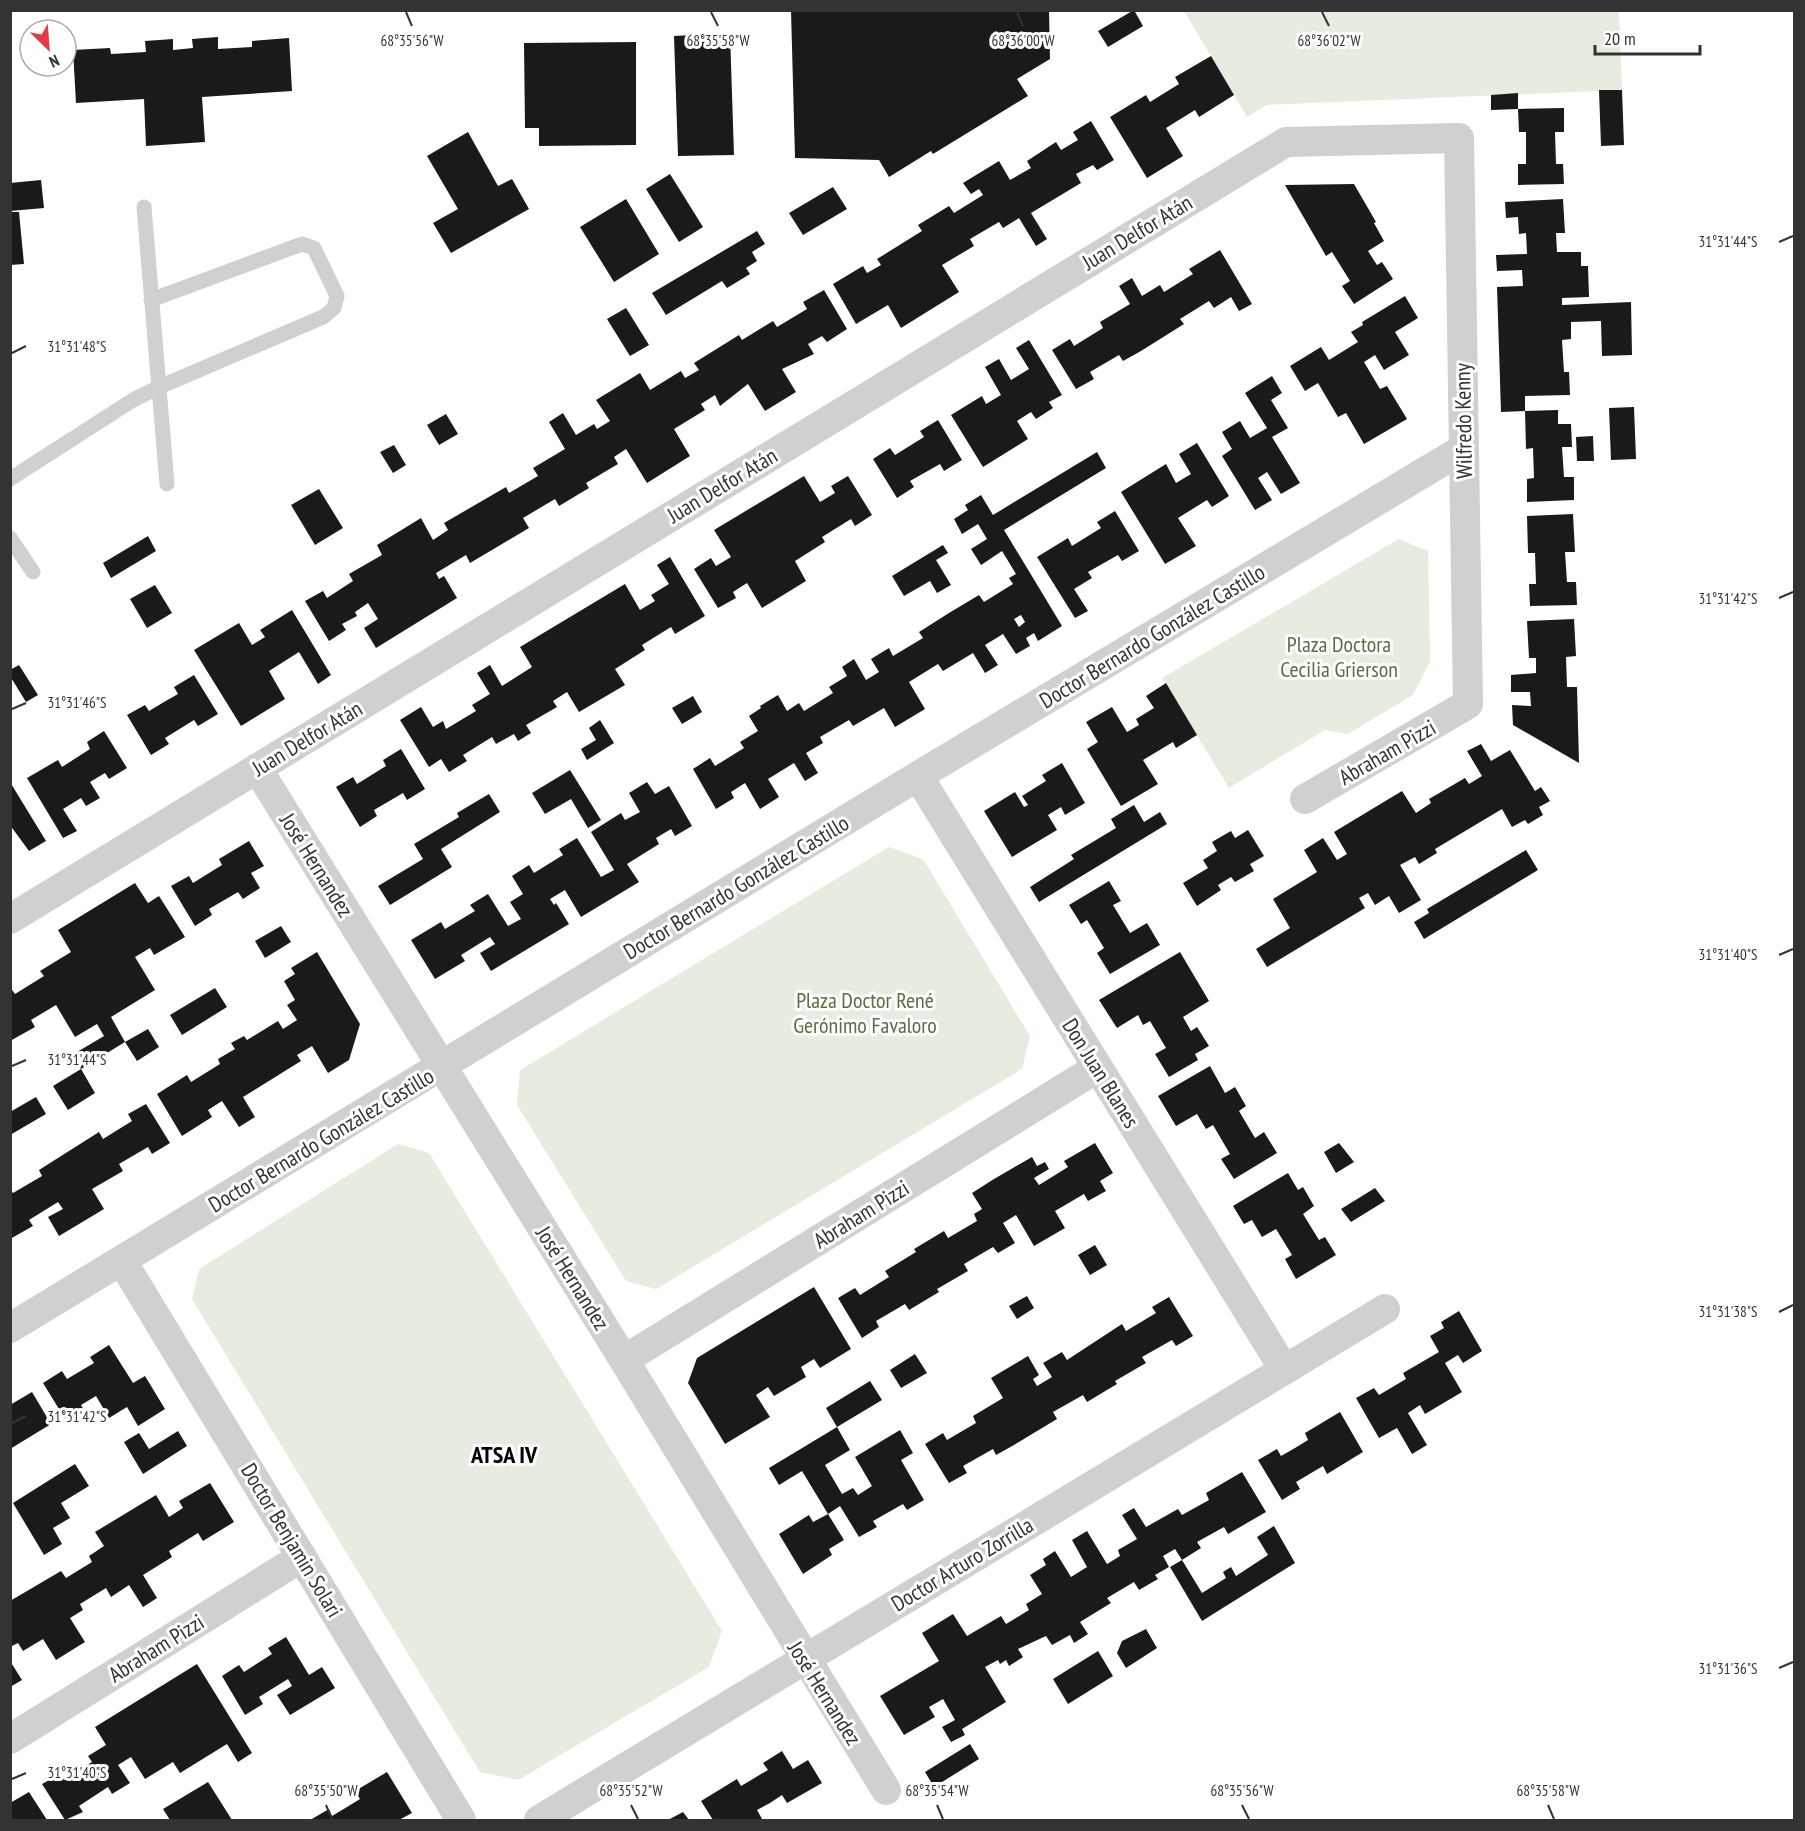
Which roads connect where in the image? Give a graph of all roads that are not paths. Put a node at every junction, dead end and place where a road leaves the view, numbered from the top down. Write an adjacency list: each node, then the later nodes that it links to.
1 (1459, 138): 5 (street, Wilfredo Kenny); 11 (street, Juan Delfor Atán)
2 (144, 207): 3 (lane)
3 (151, 300): 4 (lane); 4 (lane)
4 (157, 388): 6 (lane); 7 (lane)
5 (1463, 449): 10 (street, Wilfredo Kenny); 12 (street, Doctor Bernardo González Castillo)
6 (10, 479)
7 (167, 484)
8 (11, 540): 9 (lane)
9 (33, 572)
10 (1468, 704): 13 (street, Abraham Pizzi)
11 (257, 768): 14 (street, Juan Delfor Atán); 15 (street, José Hernandez)
12 (918, 776): 15 (street, Doctor Bernardo González Castillo); 16 (street, Don Juan Blanes)
13 (1305, 799)
14 (10, 919)
15 (442, 1066): 17 (street, Doctor Bernardo González Castillo); 20 (street, José Hernandez)
16 (1097, 1068): 20 (street, Abraham Pizzi); 21 (street, Don Juan Blanes)
17 (122, 1261): 19 (street, Doctor Bernardo González Castillo); 22 (street, Doctor Benjamin Solari)
18 (1384, 1309): 21 (street, Doctor Arturo Zorrilla)
19 (10, 1328)
20 (624, 1359): 23 (street, José Hernandez)
21 (1284, 1369): 23 (street, Doctor Arturo Zorrilla)
22 (302, 1557): 24 (street, Abraham Pizzi); 26 (street, Doctor Benjamin Solari)
23 (804, 1660): 25 (street, José Hernandez); 27 (street, Doctor Arturo Zorrilla)
24 (10, 1739)
25 (886, 1790)
26 (461, 1821)
27 (539, 1821)

